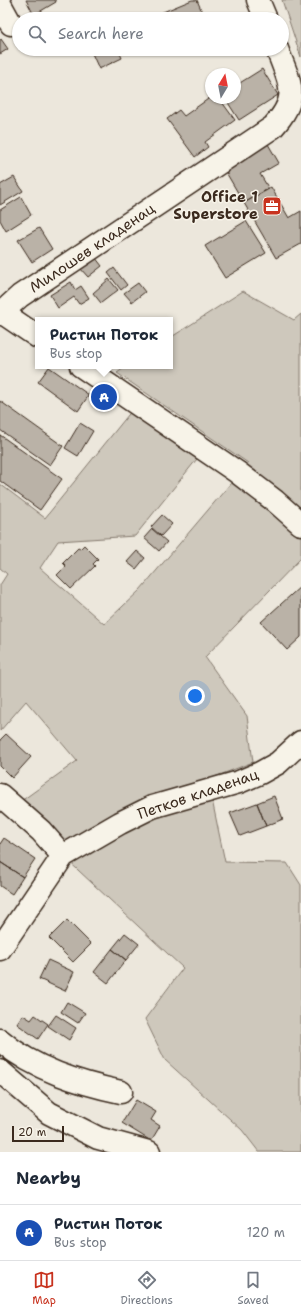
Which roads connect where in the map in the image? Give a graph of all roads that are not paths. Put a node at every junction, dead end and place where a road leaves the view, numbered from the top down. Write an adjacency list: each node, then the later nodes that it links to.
1 (258, 0): 3 (street)
2 (0, 4): 4 (street)
3 (263, 12)
4 (11, 24)
5 (280, 56): 6 (street, Милошев кладенац)
6 (296, 98): 7 (street, Милошев кладенац)
7 (1, 312): 8 (street, Милошев кладенац)
8 (35, 335)
9 (85, 369): 10 (street)
10 (301, 524)
11 (301, 742): 13 (street, Петков кладенац)
12 (0, 794): 13 (street)
13 (63, 856): 14 (street, Петков кладенац)
14 (0, 949)
15 (0, 1040): 17 (street)
16 (0, 1071): 18 (street)
17 (121, 1092)
18 (149, 1152)

